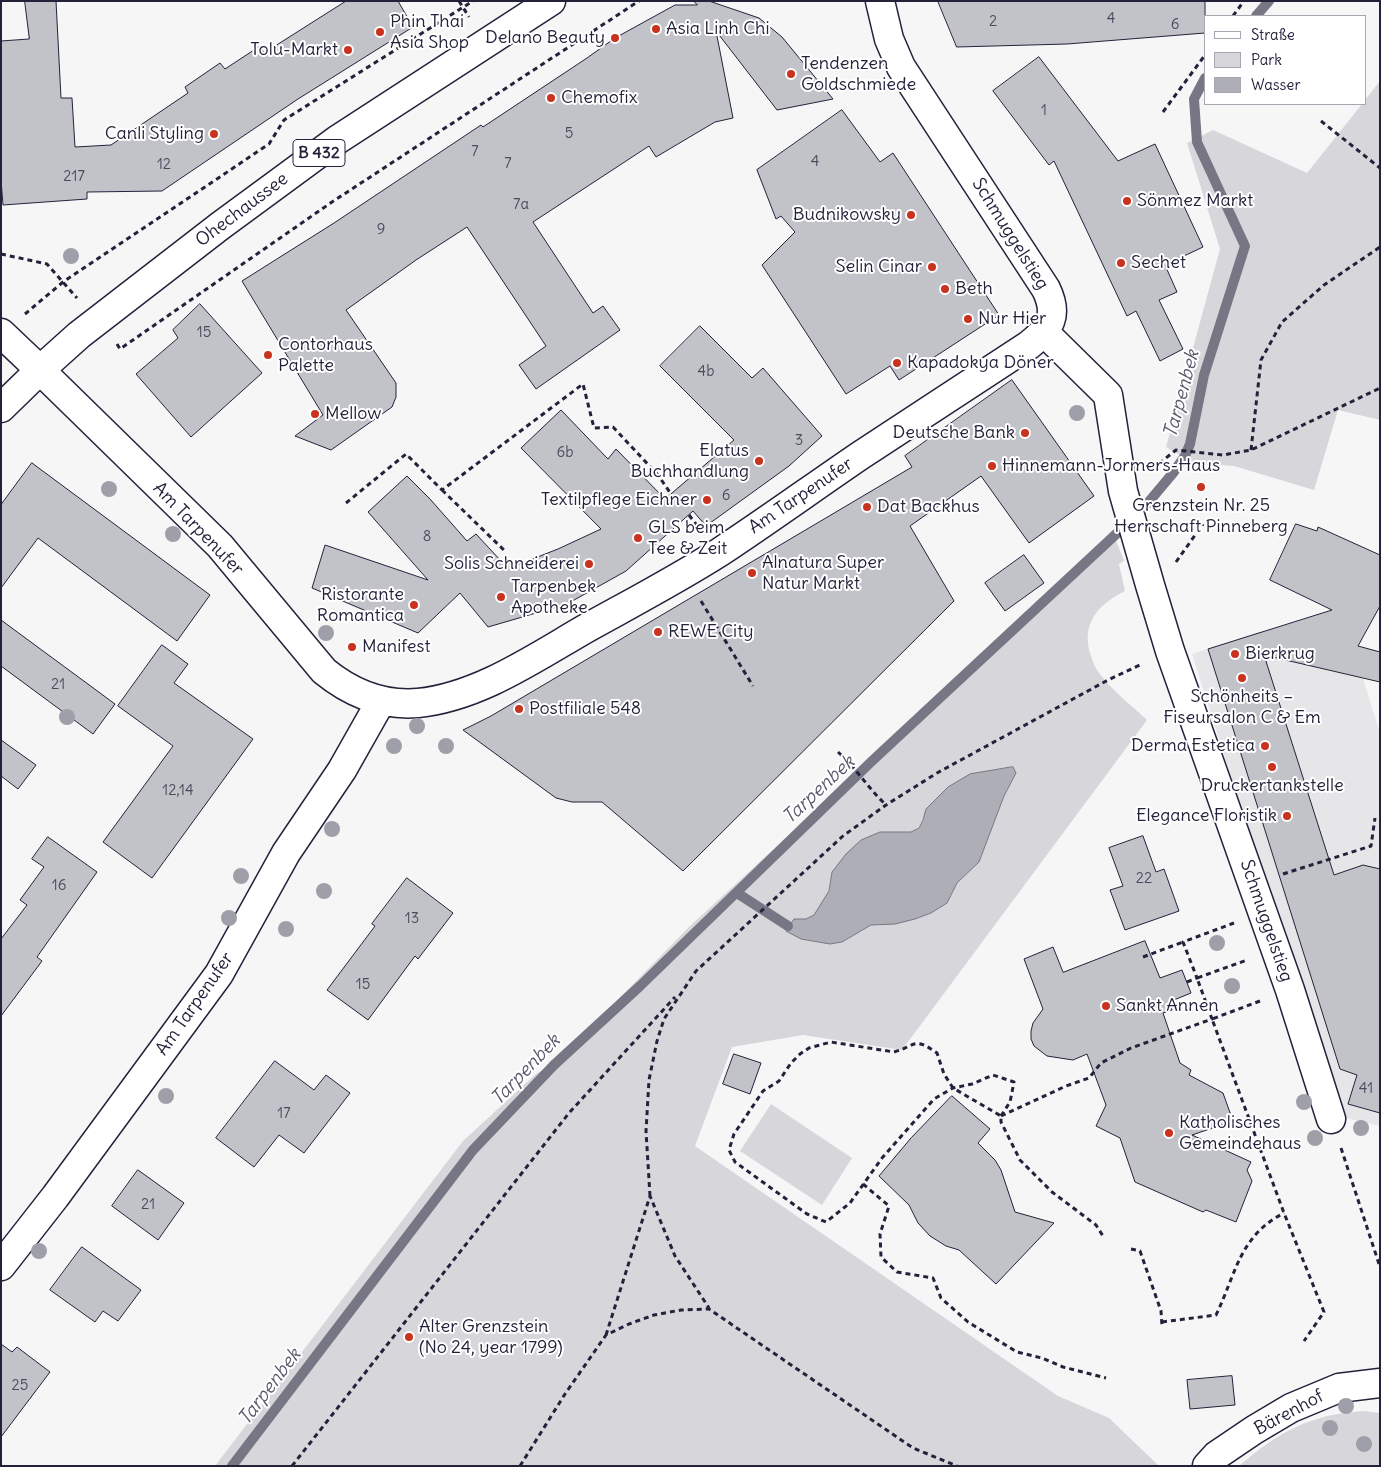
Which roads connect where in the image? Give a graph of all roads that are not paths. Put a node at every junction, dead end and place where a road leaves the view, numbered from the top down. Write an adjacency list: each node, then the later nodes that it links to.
1 (550, 1): 5 (street, Ohechaussee / B 432)
2 (880, 1): 3 (street, Schmuggelstieg)
3 (1045, 332): 7 (street, Am Tarpenufer); 8 (street, Schmuggelstieg)
4 (2, 333): 5 (street, Am Tarpenufer)
5 (40, 370): 6 (street, Ohechaussee / B 432); 7 (street, Am Tarpenufer)
6 (1, 408)
7 (381, 701): 9 (street, Am Tarpenufer)
8 (1331, 1119)
9 (1, 1266)
10 (1380, 1383): 11 (street, Bärenhof)
11 (1207, 1466)

